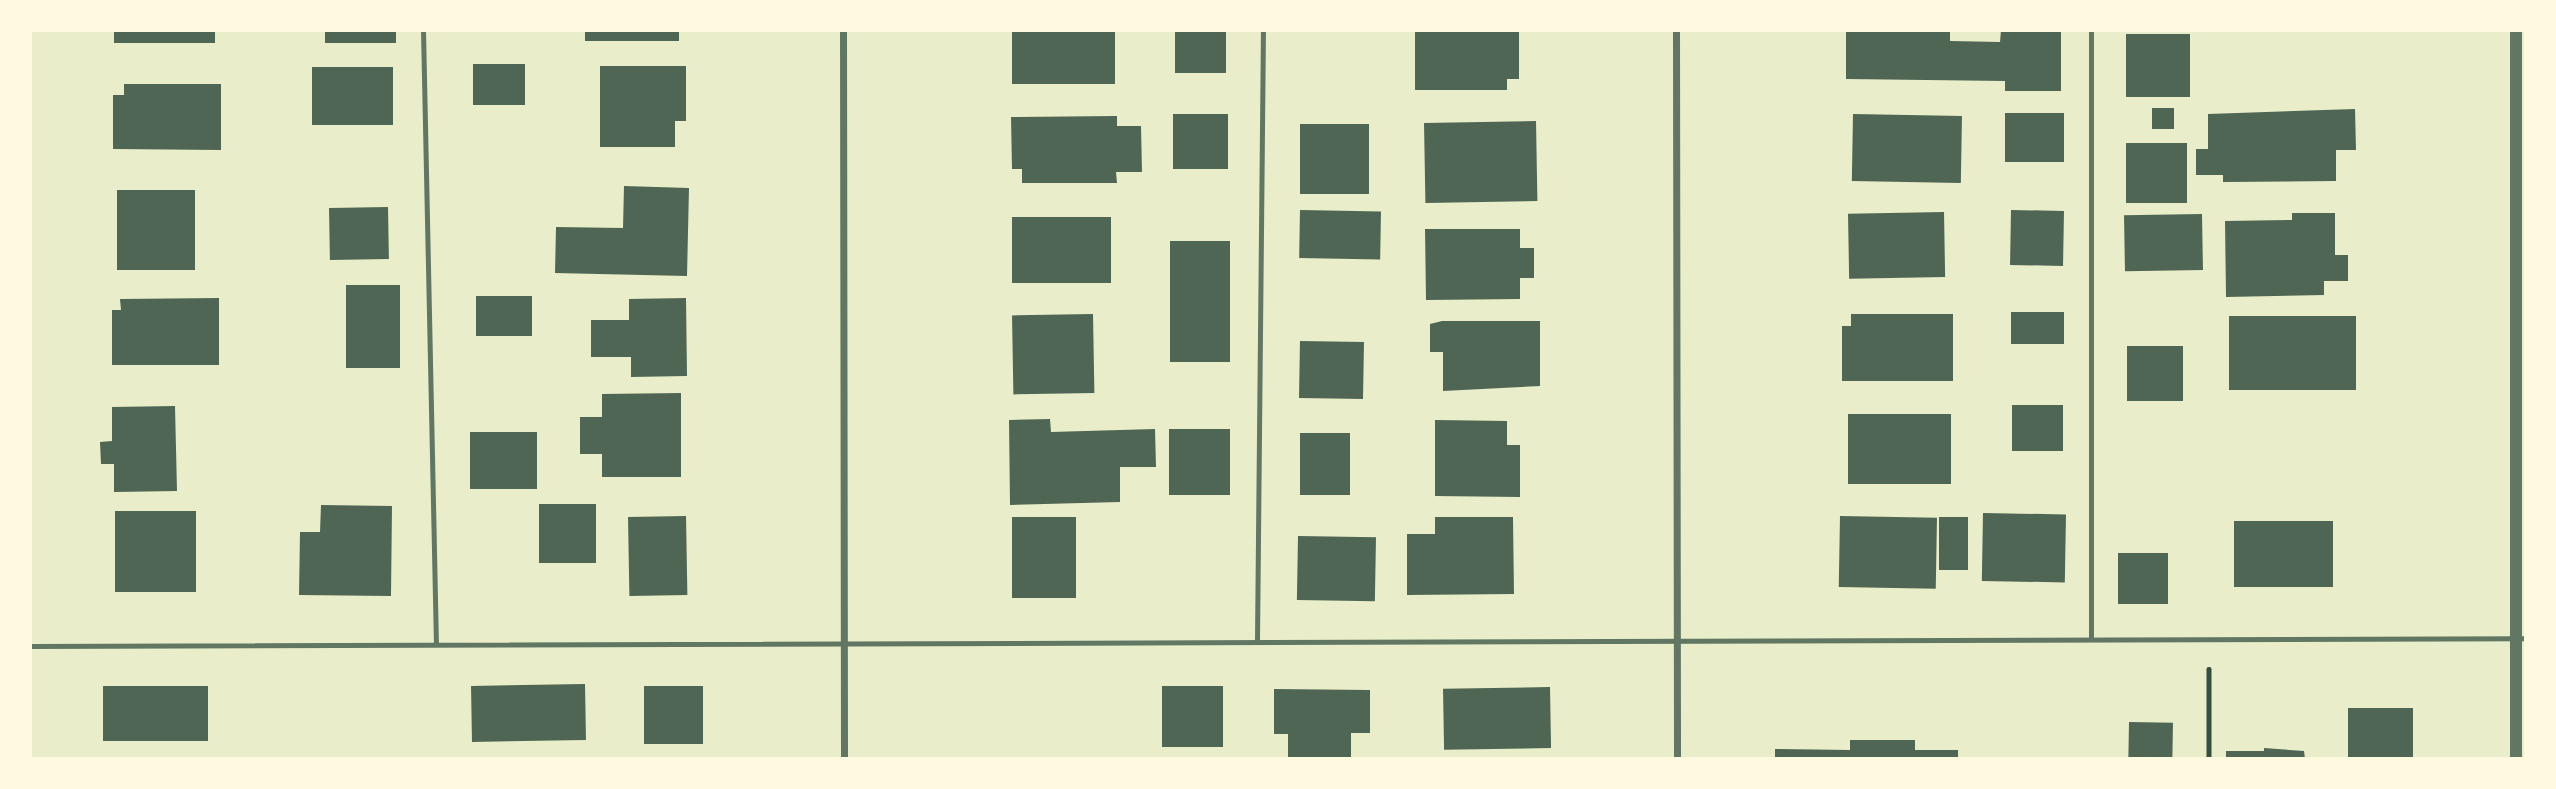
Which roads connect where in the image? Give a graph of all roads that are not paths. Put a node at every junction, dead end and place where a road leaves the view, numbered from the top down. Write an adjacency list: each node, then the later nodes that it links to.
1 (423, 30): 12 (lane)
2 (843, 30): 11 (street)
3 (1263, 30): 9 (lane)
4 (1675, 30): 10 (street)
5 (2091, 30): 8 (lane)
6 (2516, 30): 7 (street)
7 (2521, 638): 8 (lane); 16 (street)
8 (2091, 639): 10 (lane)
9 (1257, 640): 10 (lane); 11 (lane)
10 (1676, 640): 15 (street)
11 (844, 642): 12 (lane); 14 (street)
12 (436, 643): 13 (lane)
13 (30, 646)
14 (844, 759)
15 (1676, 759)
16 (2516, 759)

